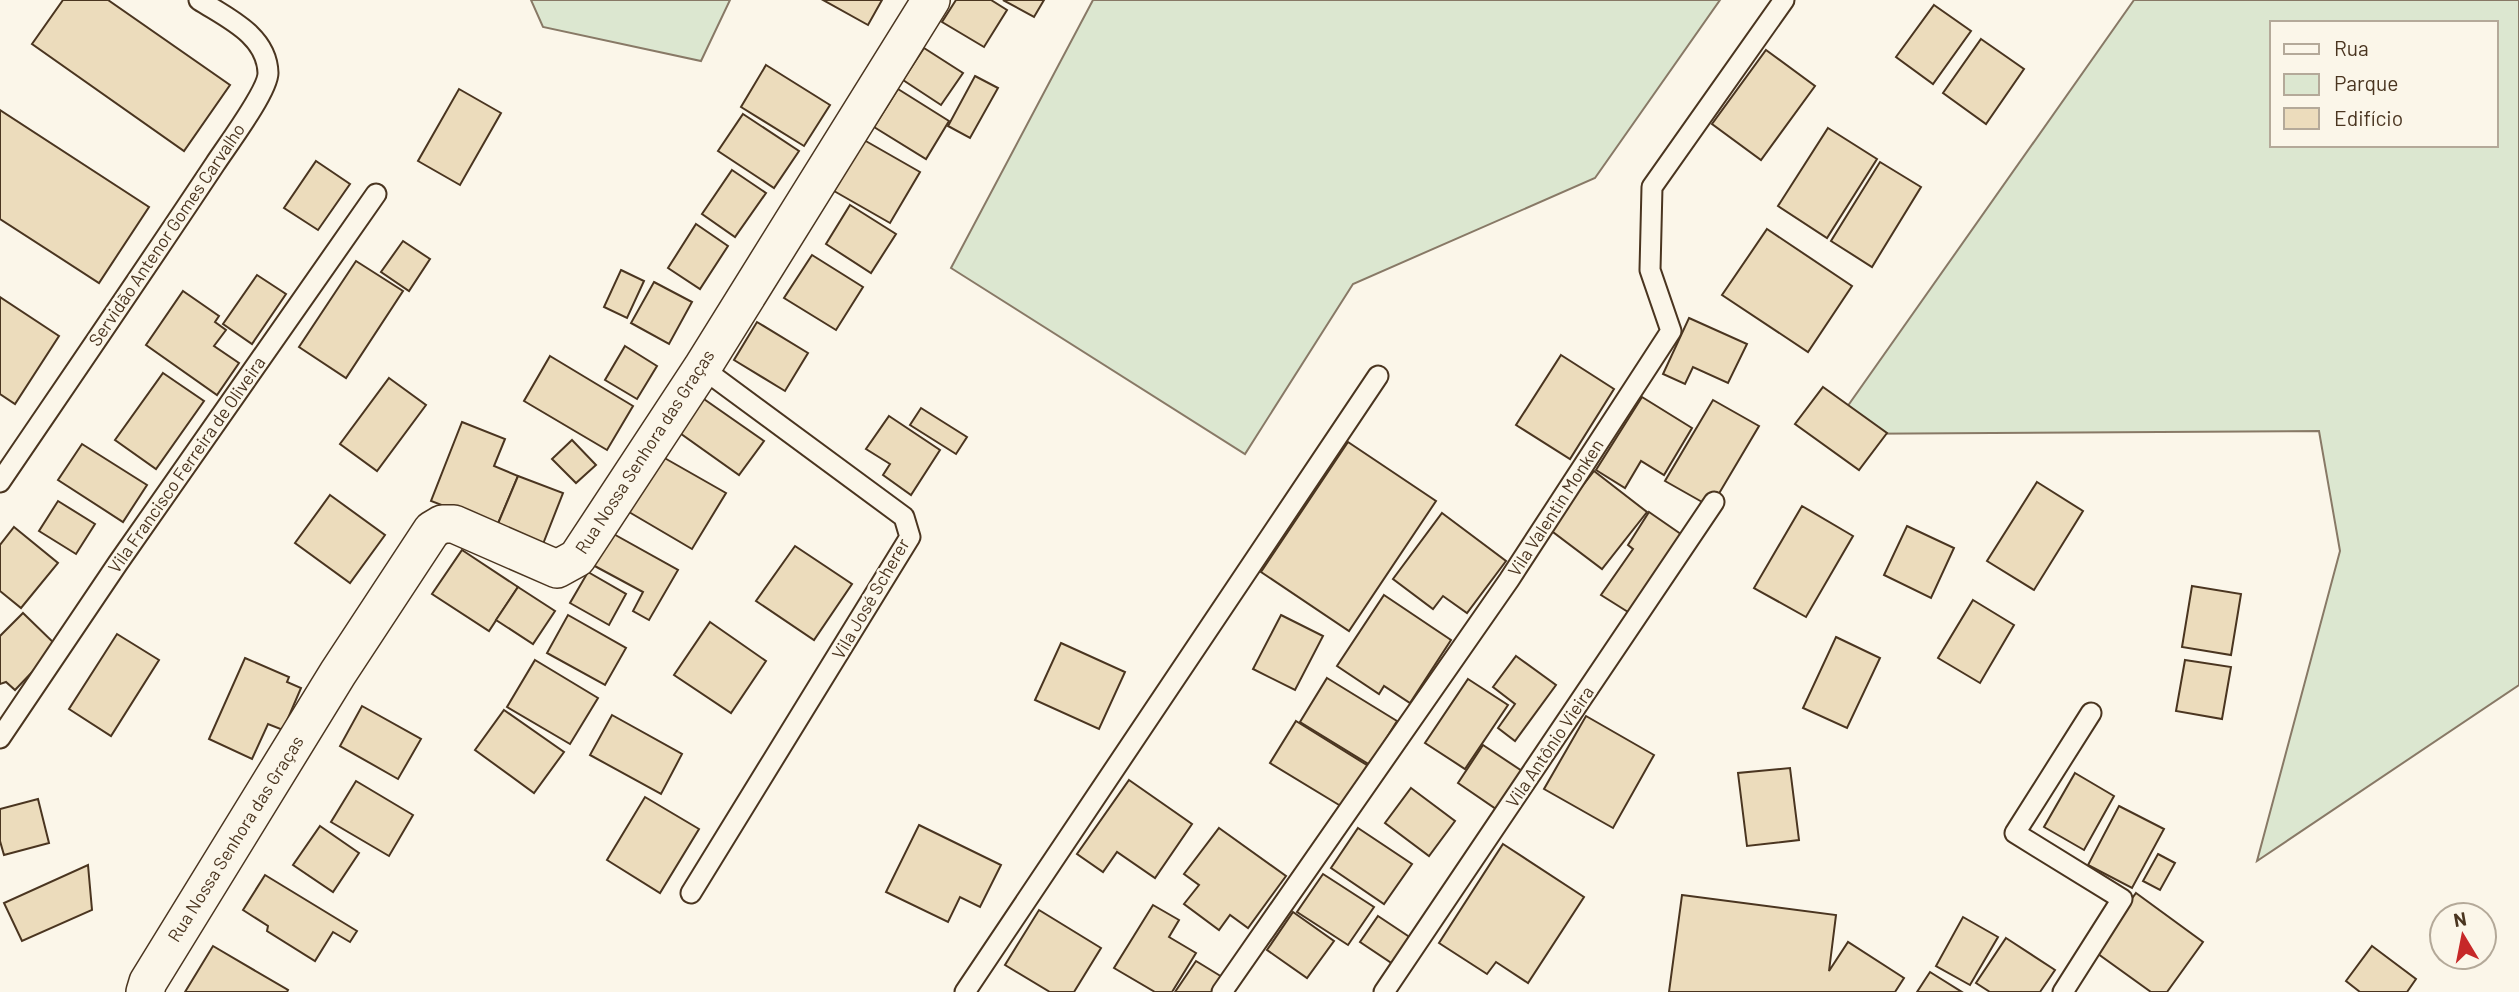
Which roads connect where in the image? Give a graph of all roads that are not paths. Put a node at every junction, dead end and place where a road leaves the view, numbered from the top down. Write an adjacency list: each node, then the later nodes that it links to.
1 (199, 0): 7 (lane, Servidão Antenor Gomes Carvalho)
2 (931, 0): 5 (street, Rua Nossa Senhora das Graças)
3 (1784, 0): 14 (lane, Vila Valentin Monken)
4 (376, 194): 10 (lane, Vila Francisco Ferreira de Oliveira)
5 (702, 368): 11 (lane, Vila José Scherer); 12 (street, Rua Nossa Senhora das Graças)
6 (1377, 376): 13 (lane)
7 (0, 482)
8 (1714, 502): 15 (lane, Vila Antônio Vieira)
9 (2091, 713): 16 (lane)
10 (0, 738)
11 (691, 893)
12 (145, 992)
13 (965, 992)
14 (1222, 992)
15 (1384, 992)
16 (2063, 992)

